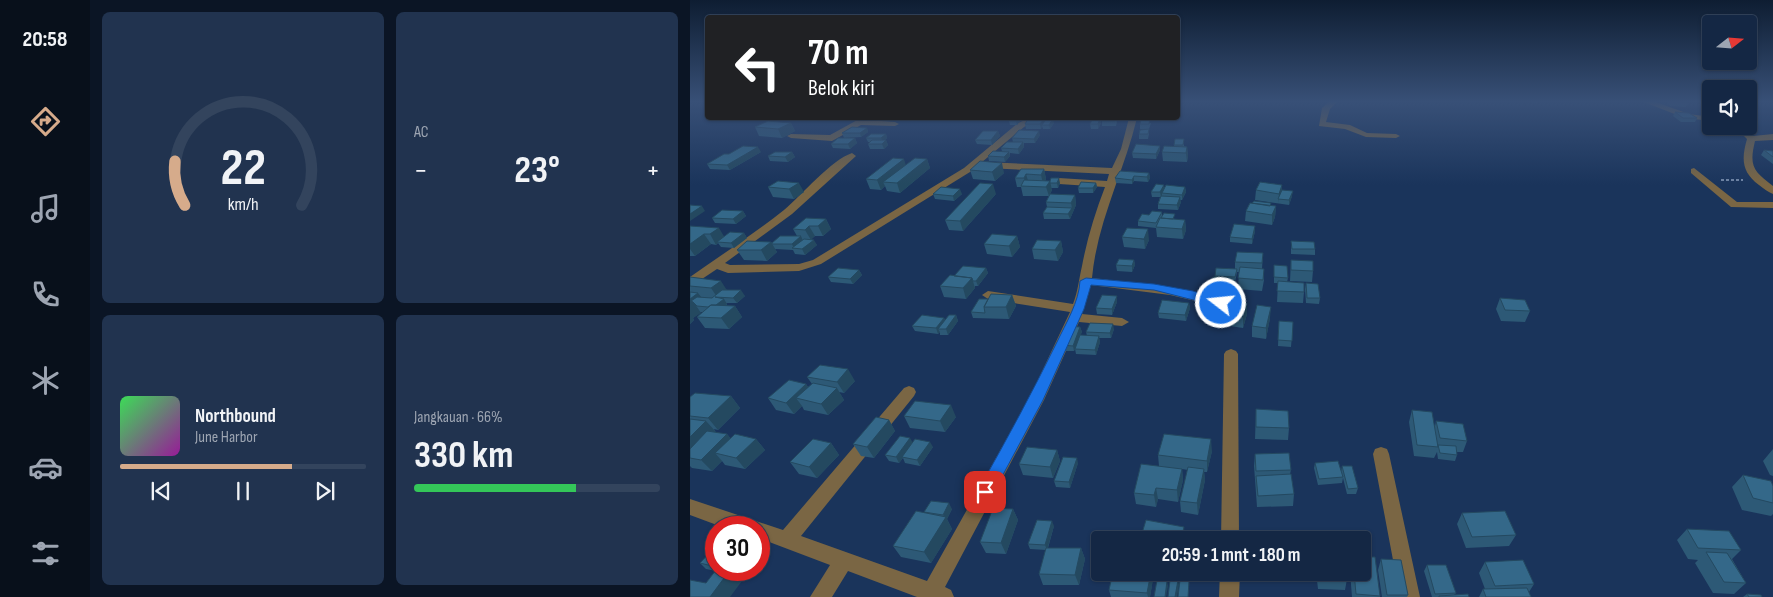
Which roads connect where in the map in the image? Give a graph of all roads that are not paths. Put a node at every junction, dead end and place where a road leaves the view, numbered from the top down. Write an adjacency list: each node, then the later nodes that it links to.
1 (847, 129): 6 (street)
2 (1016, 129): 11 (street)
3 (1130, 129): 12 (street)
4 (1351, 129): 7 (street)
5 (1747, 135): 9 (street)
6 (790, 136)
7 (1396, 136)
8 (1773, 137): 9 (street)
9 (1751, 139): 16 (street)
10 (852, 156): 18 (street)
11 (974, 165): 12 (street); 18 (street)
12 (1115, 170): 15 (street)
13 (1694, 171): 17 (street)
14 (1059, 181): 15 (street)
15 (1110, 184): 21 (street)
16 (1773, 191)
17 (1773, 204)
18 (716, 264): 20 (street)
19 (690, 271): 20 (street)
20 (705, 272): 22 (street)
21 (1086, 281): 24 (street); 25 (street)
22 (690, 283)
23 (988, 295): 25 (street)
24 (1221, 303)
25 (1076, 313): 26 (street); 37 (street)
26 (1122, 322)
27 (1231, 354): 32 (street)
28 (909, 392): 34 (street)
29 (1381, 454): 40 (street)
30 (690, 507): 31 (street)
31 (716, 516)
32 (1230, 531)
33 (770, 534): 34 (street)
34 (786, 540): 35 (street)
35 (844, 560): 37 (street); 38 (street)
36 (1230, 581): 39 (street)
37 (937, 595)
38 (820, 597)
39 (1229, 597)
40 (1410, 597)

